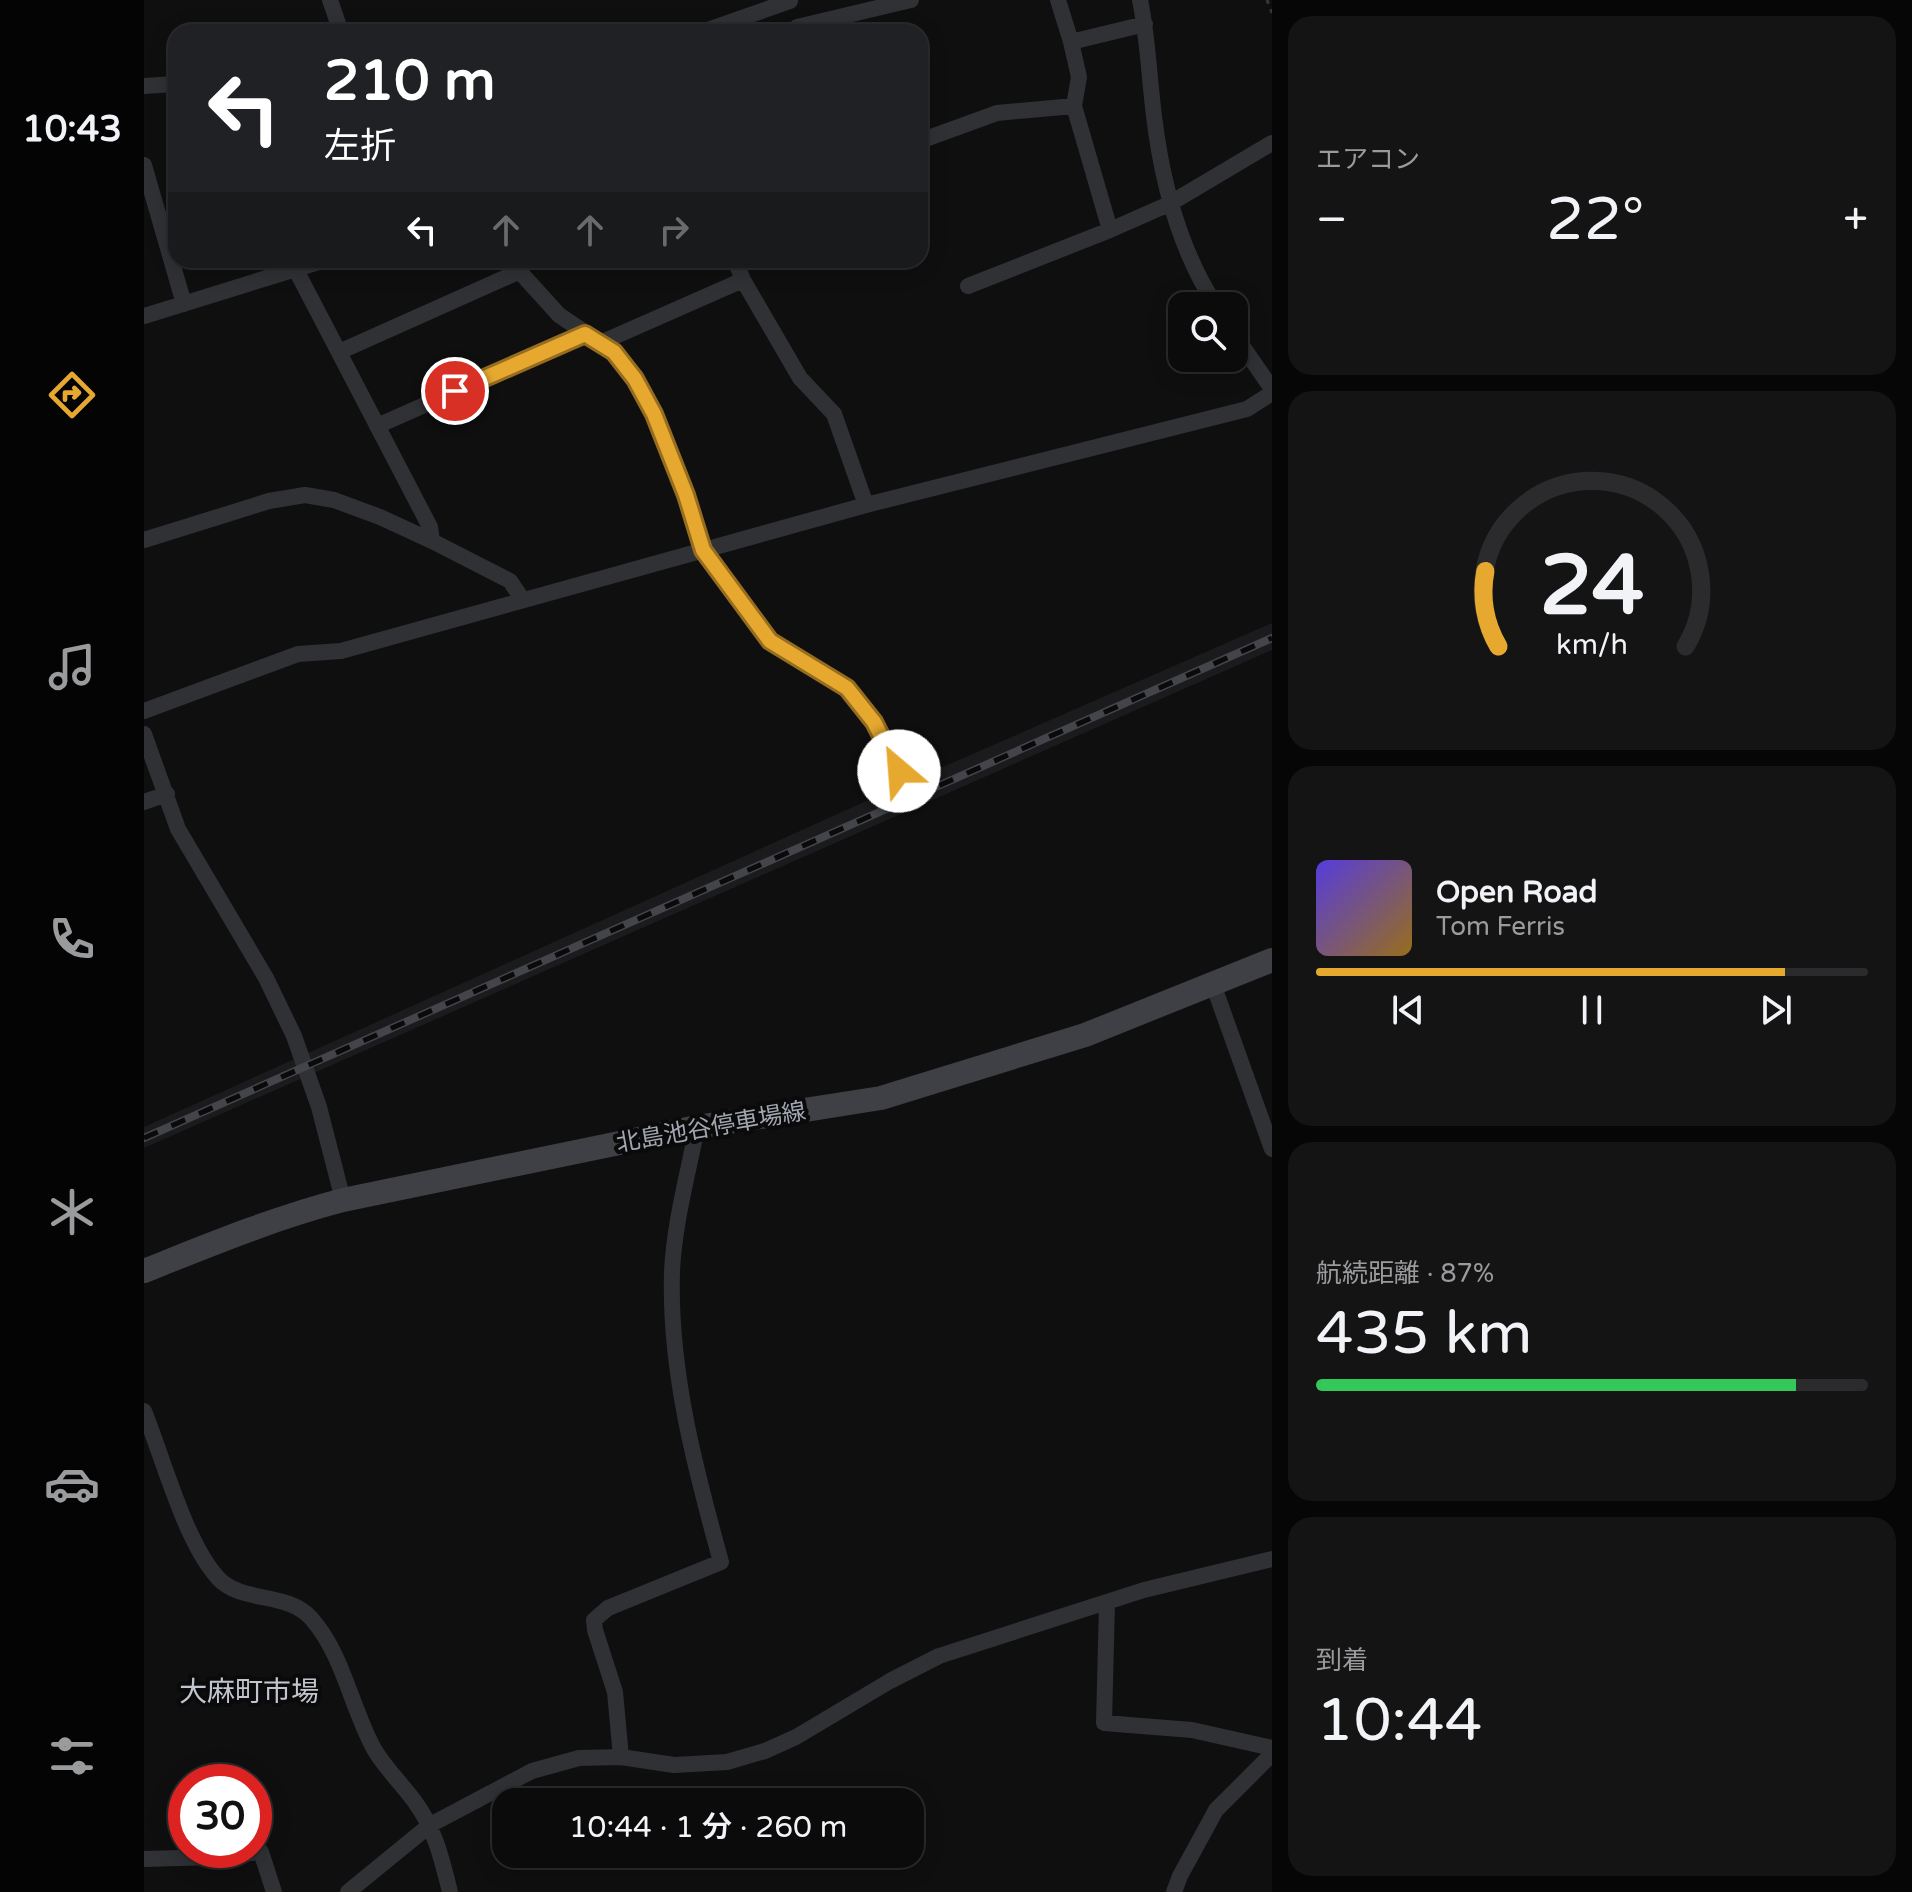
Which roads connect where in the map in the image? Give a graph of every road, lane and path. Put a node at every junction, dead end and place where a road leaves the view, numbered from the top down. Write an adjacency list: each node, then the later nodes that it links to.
1 (330, 0): 8 (street)
2 (911, 0): 11 (street)
3 (1058, 0): 13 (street)
4 (1140, 0): 12 (street)
5 (1267, 0): 7 (path)
6 (790, 1): 9 (street); 10 (street)
7 (1272, 13)
8 (338, 24)
9 (725, 24)
10 (796, 24)
11 (821, 24)
12 (1145, 24): 13 (street); 20 (street)
13 (1071, 42): 16 (street)
14 (168, 84): 15 (street)
15 (144, 86)
16 (1074, 106): 17 (street); 21 (street)
17 (928, 138)
18 (1272, 143): 20 (street)
19 (144, 165): 22 (street)
20 (1169, 204): 21 (street); 31 (street)
21 (1110, 230): 30 (street)
22 (168, 248)
23 (174, 268): 32 (street)
24 (302, 268): 28 (street)
25 (508, 268): 36 (street)
26 (517, 268): 34 (street)
27 (738, 268): 29 (street)
28 (296, 270): 32 (street); 36 (street)
29 (743, 280): 35 (street); 40 (street)
30 (968, 286)
31 (1207, 292)
32 (184, 304): 33 (street)
33 (144, 316)
34 (585, 334): 35 (street); 39 (street)
35 (600, 343): 43 (street)
36 (339, 352): 39 (street)
37 (1248, 355): 38 (street)
38 (1272, 391): 40 (street)
39 (377, 426): 42 (street)
40 (866, 505): 43 (street)
41 (144, 540): 42 (street)
42 (432, 541): 44 (street)
43 (703, 550): 44 (street); 47 (street)
44 (523, 600): 45 (street)
45 (144, 711)
46 (144, 734): 48 (street)
47 (899, 771)
48 (167, 794): 49 (street); 54 (street)
49 (144, 802)
50 (1272, 960): 51 (main road, 北島池谷停車場線)
51 (1213, 984): 52 (main road, 北島池谷停車場線); 53 (street)
52 (697, 1127): 54 (main road, 北島池谷停車場線); 60 (street)
53 (1272, 1149)
54 (343, 1200): 55 (main road, 北島池谷停車場線)
55 (144, 1271)
56 (144, 1411): 61 (street)
57 (1272, 1559): 58 (street)
58 (1107, 1603): 59 (street); 60 (street)
59 (1272, 1751): 66 (street)
60 (621, 1757): 61 (street)
61 (430, 1825): 64 (street); 65 (street)
62 (144, 1859): 63 (street)
63 (274, 1892)
64 (348, 1892)
65 (450, 1892)
66 (1174, 1892)

